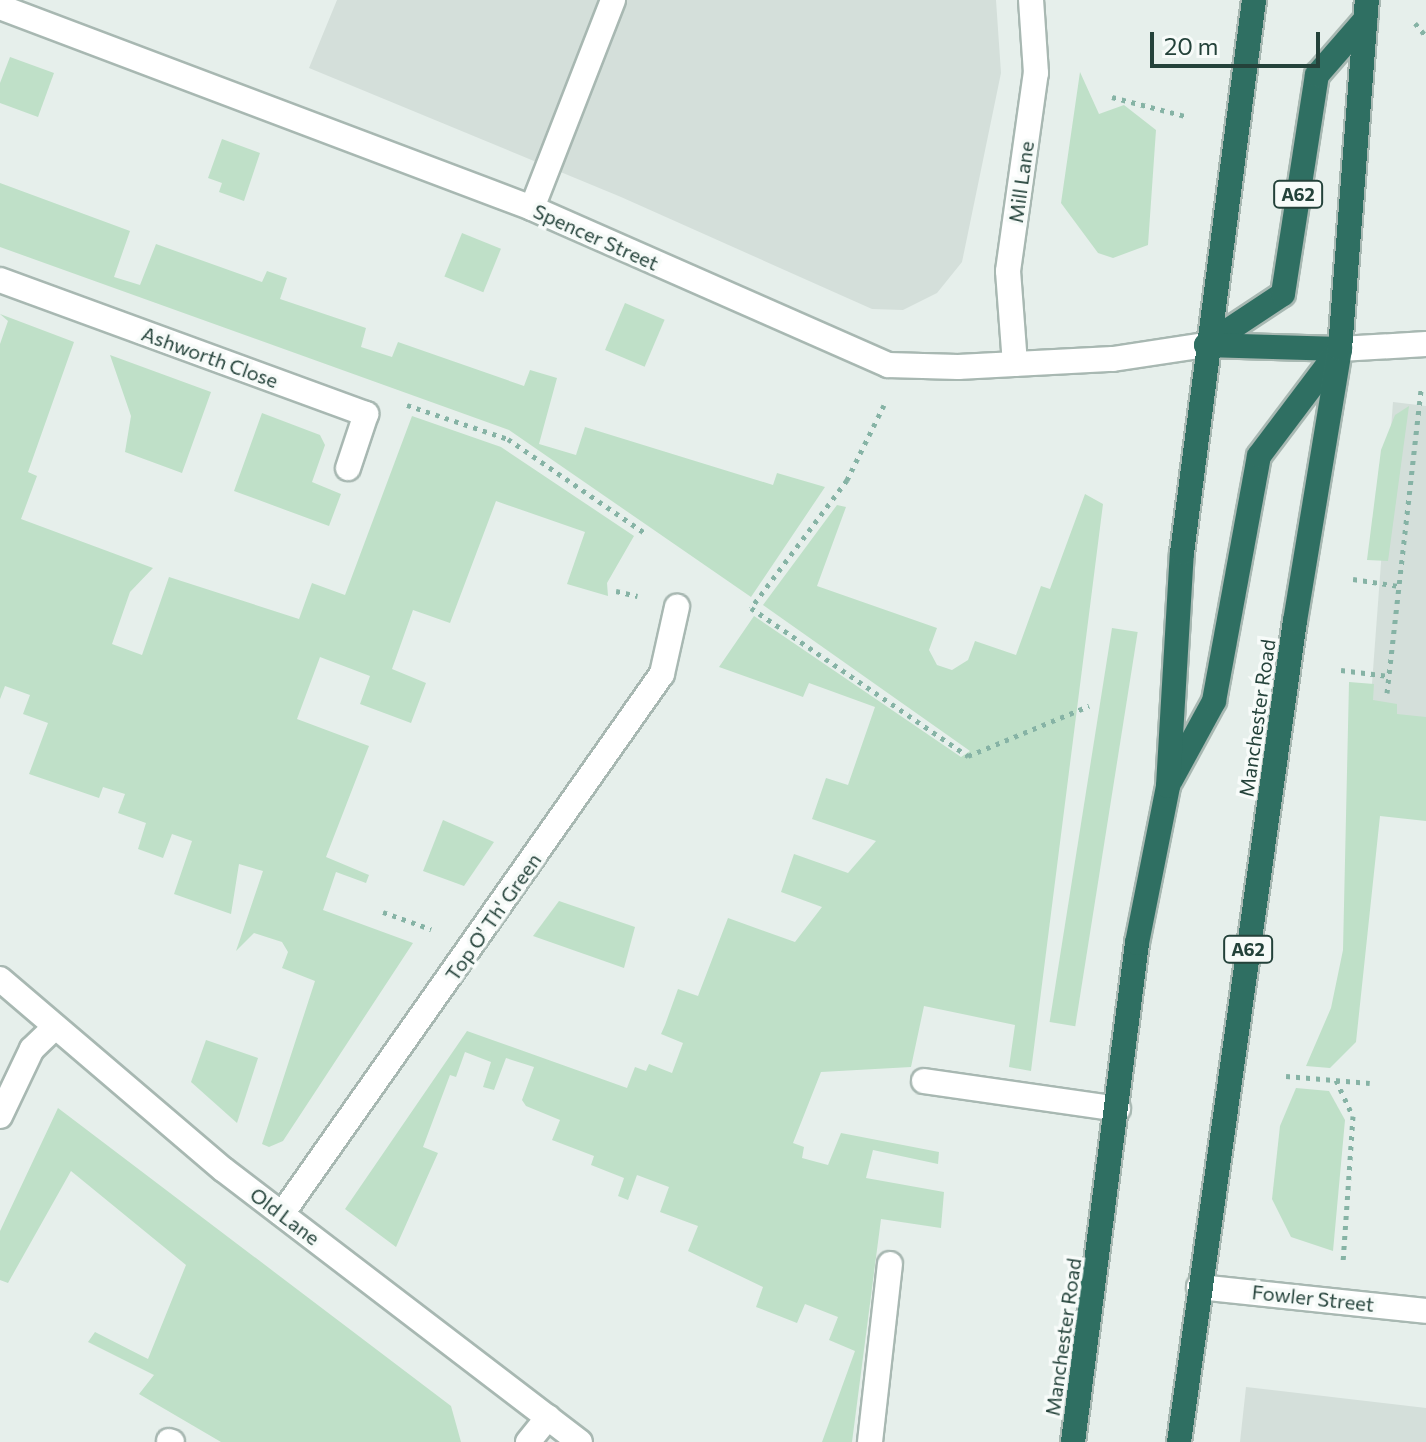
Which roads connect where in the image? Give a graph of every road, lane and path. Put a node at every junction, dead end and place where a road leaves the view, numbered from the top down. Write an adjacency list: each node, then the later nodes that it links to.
1 (613, 0): 10 (street)
2 (1031, 0): 15 (street, Mill Lane)
3 (1254, 0): 13 (highway, Manchester Road)
4 (0, 7): 10 (street, Spencer Street)
5 (1366, 10): 13 (highway, A62); 14 (highway, Manchester Road / A62)
6 (1415, 23): 7 (path)
7 (1426, 36)
8 (1112, 97): 9 (path)
9 (1185, 116)
10 (532, 208): 16 (street, Spencer Street)
11 (0, 280): 19 (street, Ashworth Close)
12 (1426, 344): 14 (street)
13 (1206, 345): 14 (highway); 15 (street, Spencer Street); 28 (highway, Manchester Road)
14 (1340, 349): 28 (highway); 42 (highway, Manchester Road / A62)
15 (1015, 364): 16 (street, Spencer Street)
16 (888, 365): 27 (path)
17 (1421, 390): 22 (path)
18 (410, 404): 20 (path)
19 (348, 468)
20 (646, 534)
21 (1353, 579): 22 (path)
22 (1399, 586): 25 (path)
23 (677, 607): 39 (street, Top O' Th' Green)
24 (1341, 670): 25 (path)
25 (1389, 676): 26 (path)
26 (1387, 693)
27 (1089, 706)
28 (1168, 786): 37 (highway, Manchester Road)
29 (383, 912): 30 (path)
30 (438, 931)
31 (0, 979): 32 (street, Old Lane)
32 (55, 1027): 38 (street); 39 (street, Old Lane)
33 (1286, 1076): 34 (path)
34 (1336, 1080): 36 (path); 40 (path)
35 (924, 1081): 37 (street)
36 (1370, 1083)
37 (1118, 1109): 48 (highway, Manchester Road)
38 (0, 1116)
39 (282, 1214): 44 (street, Old Lane)
40 (1343, 1262)
41 (890, 1264): 47 (street)
42 (1199, 1287): 43 (street, Fowler Street); 49 (highway, Manchester Road / A62)
43 (1426, 1311)
44 (548, 1417): 45 (street); 46 (street, Old Lane)
45 (528, 1442)
46 (580, 1442)
47 (870, 1442)
48 (1073, 1442)
49 (1179, 1442)

